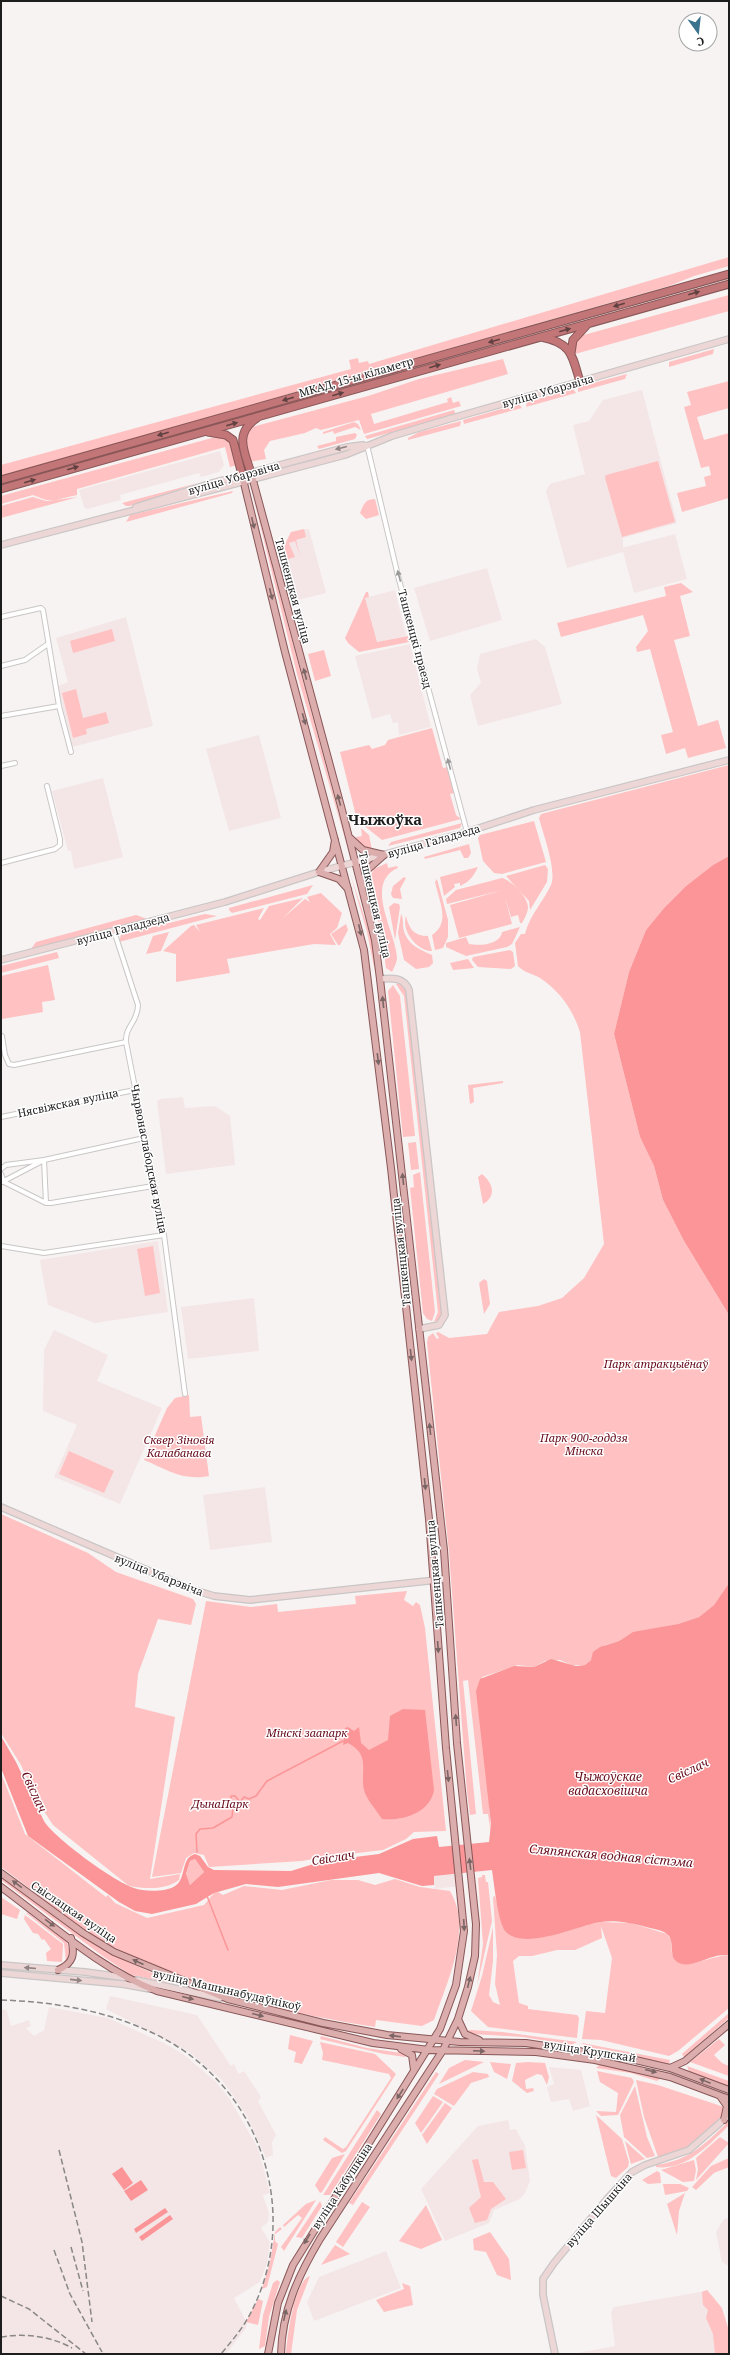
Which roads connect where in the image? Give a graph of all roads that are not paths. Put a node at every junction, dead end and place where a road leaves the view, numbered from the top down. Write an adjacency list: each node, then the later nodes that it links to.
1 (729, 274): 13 (highway, МКАД, 15-ы кіламетр, one-way to 13)
2 (729, 284): 3 (highway, МКАД, 15-ы кіламетр, one-way to 2)
3 (590, 323): 4 (highway, МКАД, 15-ы кіламетр, one-way to 3); 6 (highway)
4 (539, 337): 6 (highway); 8 (highway, МКАД, 15-ы кіламетр, one-way to 4)
5 (729, 339): 7 (main road, вуліца Убарэвіча)
6 (571, 354): 7 (highway)
7 (580, 382): 10 (main road, вуліца Убарэвіча)
8 (260, 416): 9 (highway, МКАД, 15-ы кіламетр, one-way to 8); 11 (highway)
9 (204, 431): 12 (highway); 14 (highway, МКАД, 15-ы кіламетр, one-way to 9)
10 (367, 445): 11 (main road, вуліца Убарэвіча); 26 (street, Ташкенцкі праезд, one-way to 10)
11 (252, 476): 12 (main road, вуліца Убарэвіча); 28 (main road, Ташкенцкая вуліца, one-way to 11)
12 (243, 479): 15 (main road, вуліца Убарэвіча); 27 (main road, Ташкенцкая вуліца, one-way to 27)
13 (1, 480)
14 (1, 489)
15 (1, 545)
16 (1, 618): 17 (street)
17 (48, 644): 18 (street); 19 (street)
18 (1, 666)
19 (59, 706): 20 (street); 21 (street)
20 (1, 716)
21 (71, 752)
22 (729, 760): 26 (main road, вуліца Галадзеда)
23 (15, 763): 24 (street)
24 (1, 766)
25 (47, 786): 30 (street)
26 (467, 832): 29 (main road, вуліца Галадзеда)
27 (335, 835): 32 (main road, Ташкенцкая вуліца); 33 (main road)
28 (349, 837): 29 (main road); 31 (main road, Ташкенцкая вуліца)
29 (384, 855): 31 (main road, вуліца Галадзеда); 34 (main road)
30 (1, 862)
31 (355, 863): 32 (main road, вуліца Галадзеда); 34 (main road, Ташкенцкая вуліца)
32 (343, 866): 33 (main road, вуліца Галадзеда); 35 (main road, Ташкенцкая вуліца)
33 (319, 872): 35 (main road); 36 (main road, вуліца Галадзеда)
34 (362, 890): 38 (main road, Ташкенцкая вуліца)
35 (350, 892): 39 (main road, Ташкенцкая вуліца, one-way to 39)
36 (114, 931): 37 (main road, вуліца Галадзеда); 41 (street, Чырвонаслабодская вуліца)
37 (1, 960)
38 (380, 979): 39 (main road); 53 (main road, Ташкенцкая вуліца, one-way to 38); 53 (main road)
39 (369, 981): 54 (main road, Ташкенцкая вуліца, one-way to 54)
40 (2, 1036): 41 (street)
41 (126, 1042): 42 (street, Чырвонаслабодская вуліца)
42 (135, 1090): 43 (street, Нясвіжская вуліца); 44 (street, Чырвонаслабодская вуліца)
43 (1, 1117)
44 (144, 1138): 45 (street); 49 (street, Чырвонаслабодская вуліца)
45 (44, 1160): 46 (street); 48 (street); 50 (street)
46 (1, 1169)
47 (1, 1174): 48 (street)
48 (2, 1182): 50 (street)
49 (153, 1186): 50 (street); 51 (street, Чырвонаслабодская вуліца)
50 (46, 1203)
51 (164, 1235): 52 (street); 55 (street, Чырвонаслабодская вуліца)
52 (1, 1246)
53 (419, 1329): 54 (main road); 57 (main road, Ташкенцкая вуліца, one-way to 53)
54 (408, 1330): 58 (main road, Ташкенцкая вуліца, one-way to 58)
55 (185, 1394)
56 (1, 1507): 58 (main road, вуліца Убарэвіча)
57 (446, 1579): 58 (main road, вуліца Убарэвіча); 68 (main road, Ташкенцкая вуліца, one-way to 57)
58 (434, 1580): 72 (main road, Ташкенцкая вуліца, one-way to 72)
59 (1, 1873): 67 (main road, Свіслацкая вуліца, one-way to 59)
60 (1, 1887): 61 (main road, Свіслацкая вуліца, one-way to 61)
61 (71, 1938): 63 (main road); 65 (main road, Свіслацкая вуліца)
62 (1, 1965): 63 (main road, вуліца Машынабудаўнікоў, one-way to 62)
63 (58, 1970): 65 (main road, вуліца Машынабудаўнікоў)
64 (1, 1973): 66 (main road, вуліца Машынабудаўнікоў, one-way to 66)
65 (128, 1978): 66 (main road, Свіслацкая вуліца); 67 (main road, вуліца Машынабудаўнікоў)
66 (157, 1990): 71 (main road, вуліца Машынабудаўнікоў, one-way to 71)
67 (228, 1999): 70 (main road, вуліца Машынабудаўнікоў)
68 (458, 2019): 73 (main road, Ташкенцкая вуліца); 74 (main road)
69 (729, 2024): 78 (main road)
70 (360, 2031): 71 (main road); 72 (main road, вуліца Машынабудаўнікоў, one-way to 70)
71 (329, 2033): 75 (main road, вуліца Машынабудаўнікоў)
72 (434, 2040): 73 (main road, вуліца Машынабудаўнікоў); 76 (main road, вуліца Кабушкіна)
73 (448, 2041): 74 (main road, вуліца Крупскай); 77 (main road, вуліца Кабушкіна)
74 (486, 2042): 79 (main road, вуліца Крупскай)
75 (396, 2046): 76 (main road, вуліца Машынабудаўнікоў); 81 (main road)
76 (429, 2050): 77 (main road, вуліца Машынабудаўнікоў); 81 (main road, вуліца Кабушкіна)
77 (443, 2050): 82 (main road, вуліца Крупскай, one-way to 82); 89 (main road, вуліца Кабушкіна, one-way to 77)
78 (685, 2061): 79 (main road); 80 (main road)
79 (670, 2068): 80 (main road, вуліца Крупскай)
80 (680, 2071): 82 (main road); 83 (main road, вуліца Крупскай, one-way to 80)
81 (414, 2073): 88 (main road, вуліца Кабушкіна, one-way to 88)
82 (687, 2083): 84 (main road, вуліца Крупскай)
83 (729, 2090)
84 (717, 2094): 85 (main road, вуліца Крупскай); 87 (main road)
85 (729, 2098)
86 (729, 2115): 87 (main road, вуліца Шышкіна)
87 (724, 2120): 92 (main road, вуліца Шышкіна)
88 (272, 2327): 89 (main road); 90 (main road, вуліца Кабушкіна)
89 (282, 2329): 91 (main road, вуліца Кабушкіна)
90 (268, 2354)
91 (281, 2354)
92 (555, 2354)

